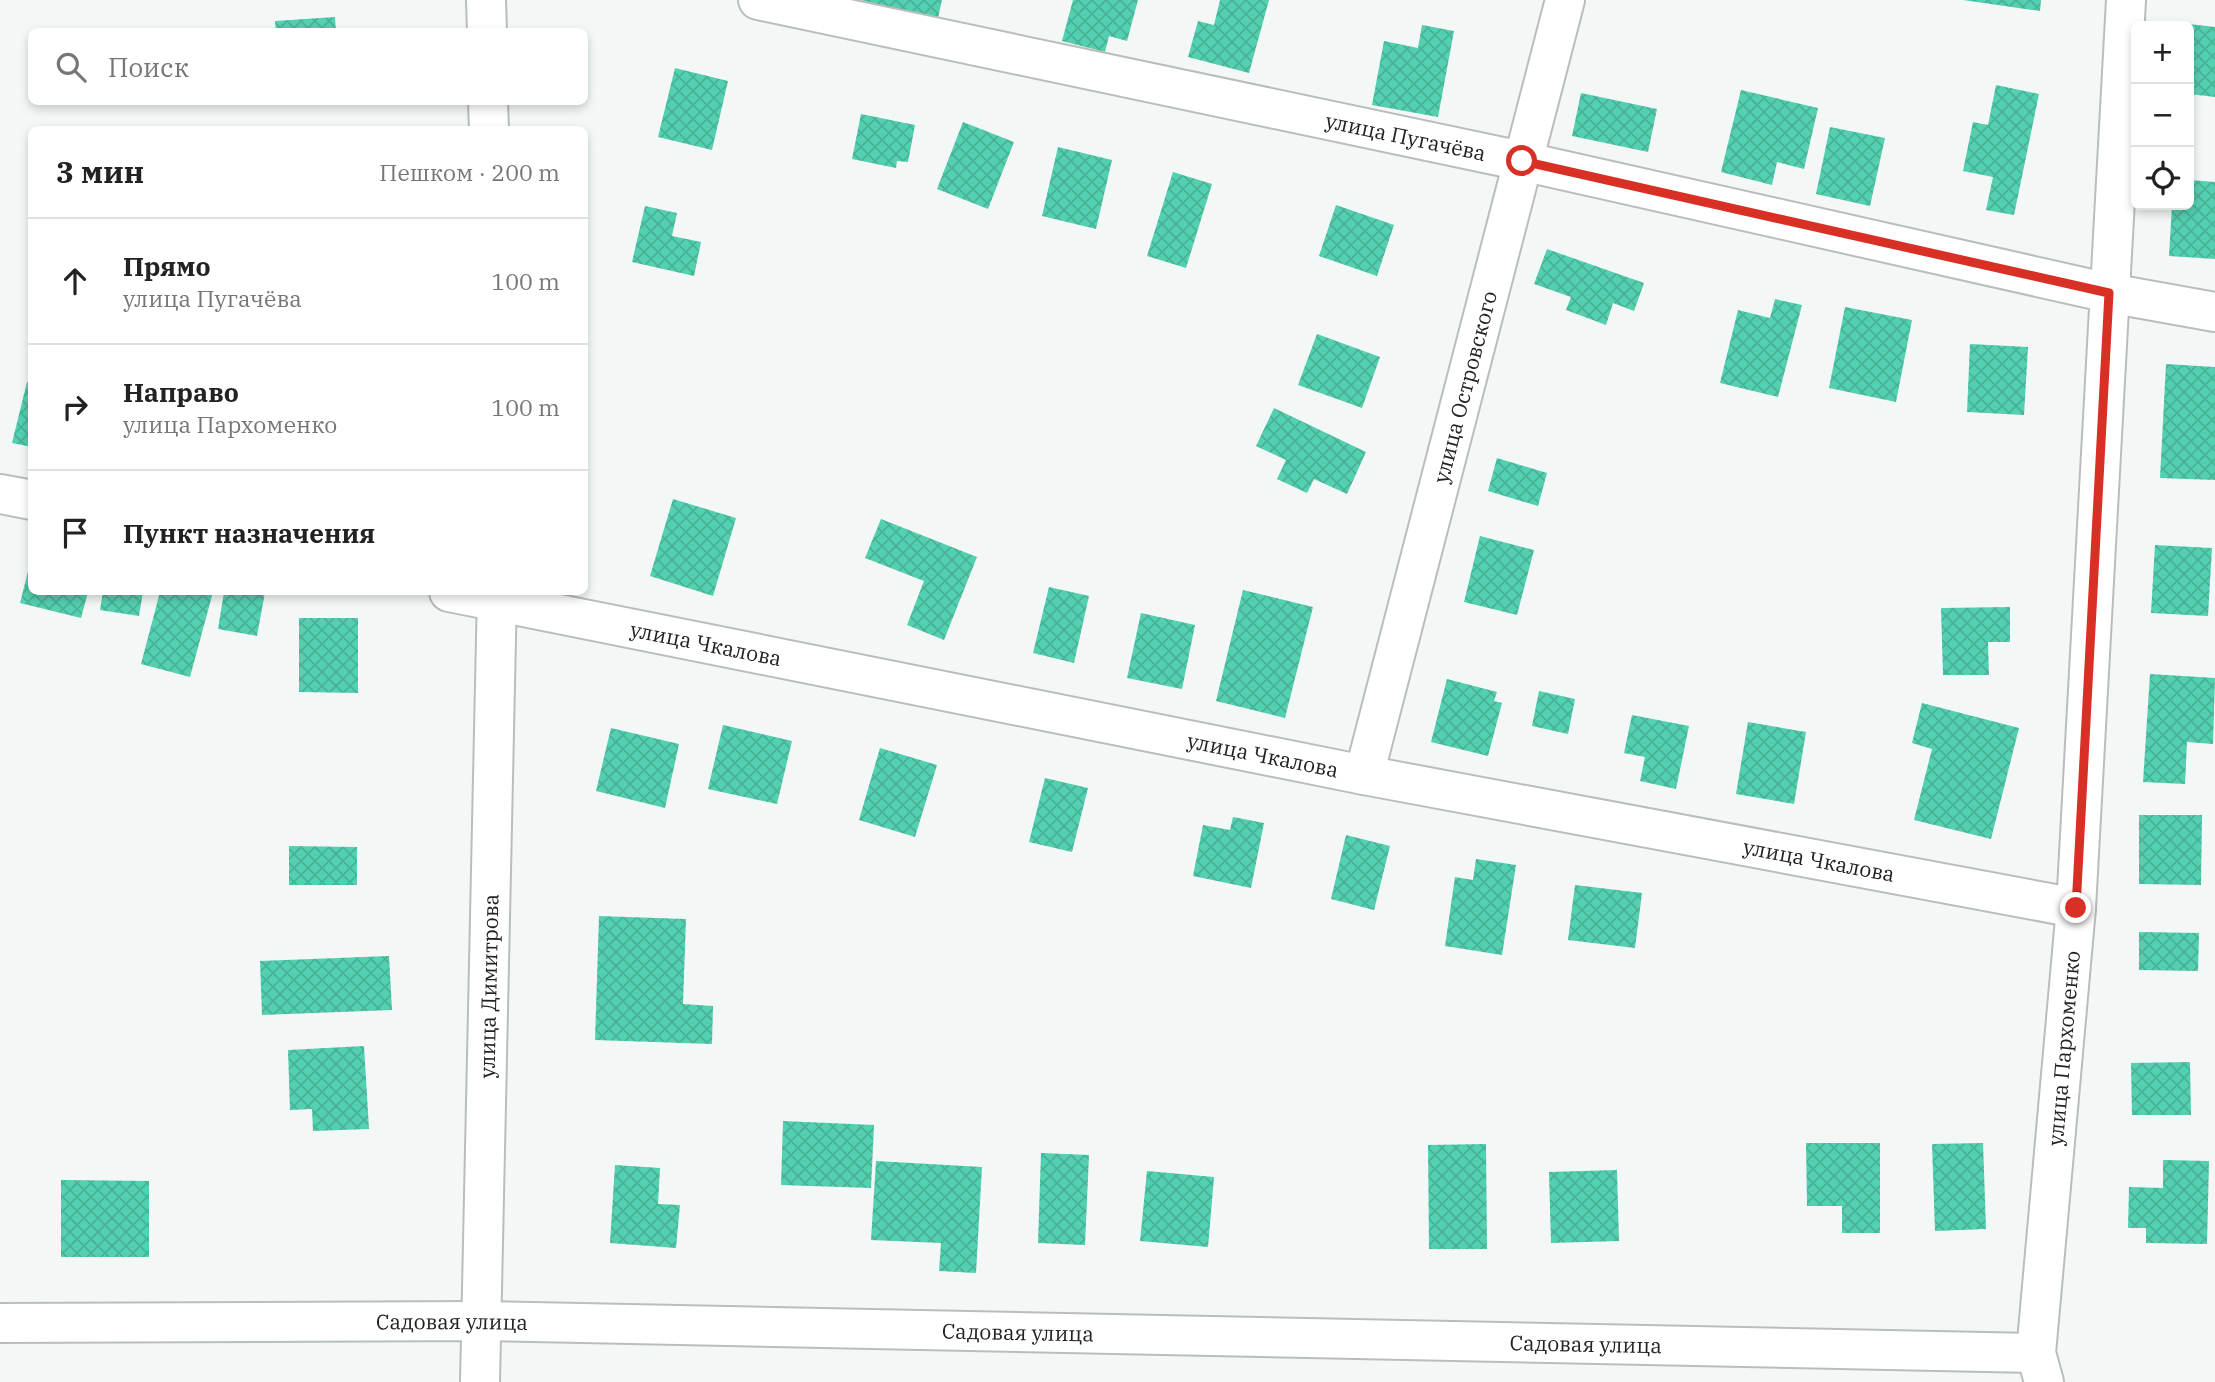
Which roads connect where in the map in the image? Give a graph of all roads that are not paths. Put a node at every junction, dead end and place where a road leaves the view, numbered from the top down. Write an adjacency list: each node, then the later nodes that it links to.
1 (486, 0): 5 (street)
2 (758, 0): 8 (street, улица Пугачёва)
3 (1564, 0): 8 (street, улица Островского)
4 (2126, 0): 9 (street, улица Пархоменко)
5 (487, 28)
6 (488, 105): 7 (street)
7 (488, 126)
8 (1522, 161): 9 (street, улица Пугачёва); 15 (street, улица Островского)
9 (2109, 293): 10 (street, улица Пугачёва); 16 (street, улица Пархоменко)
10 (2215, 312)
11 (0, 494): 12 (street)
12 (28, 499)
13 (478, 595): 14 (street, улица Чкалова)
14 (497, 597): 15 (street, улица Чкалова); 17 (street, улица Димитрова)
15 (1364, 775): 16 (street, улица Чкалова)
16 (2076, 908): 19 (street, улица Пархоменко)
17 (481, 1321): 18 (street, Садовая улица); 19 (street, Садовая улица); 20 (street, улица Димитрова)
18 (0, 1323)
19 (2040, 1368)
20 (480, 1382)

